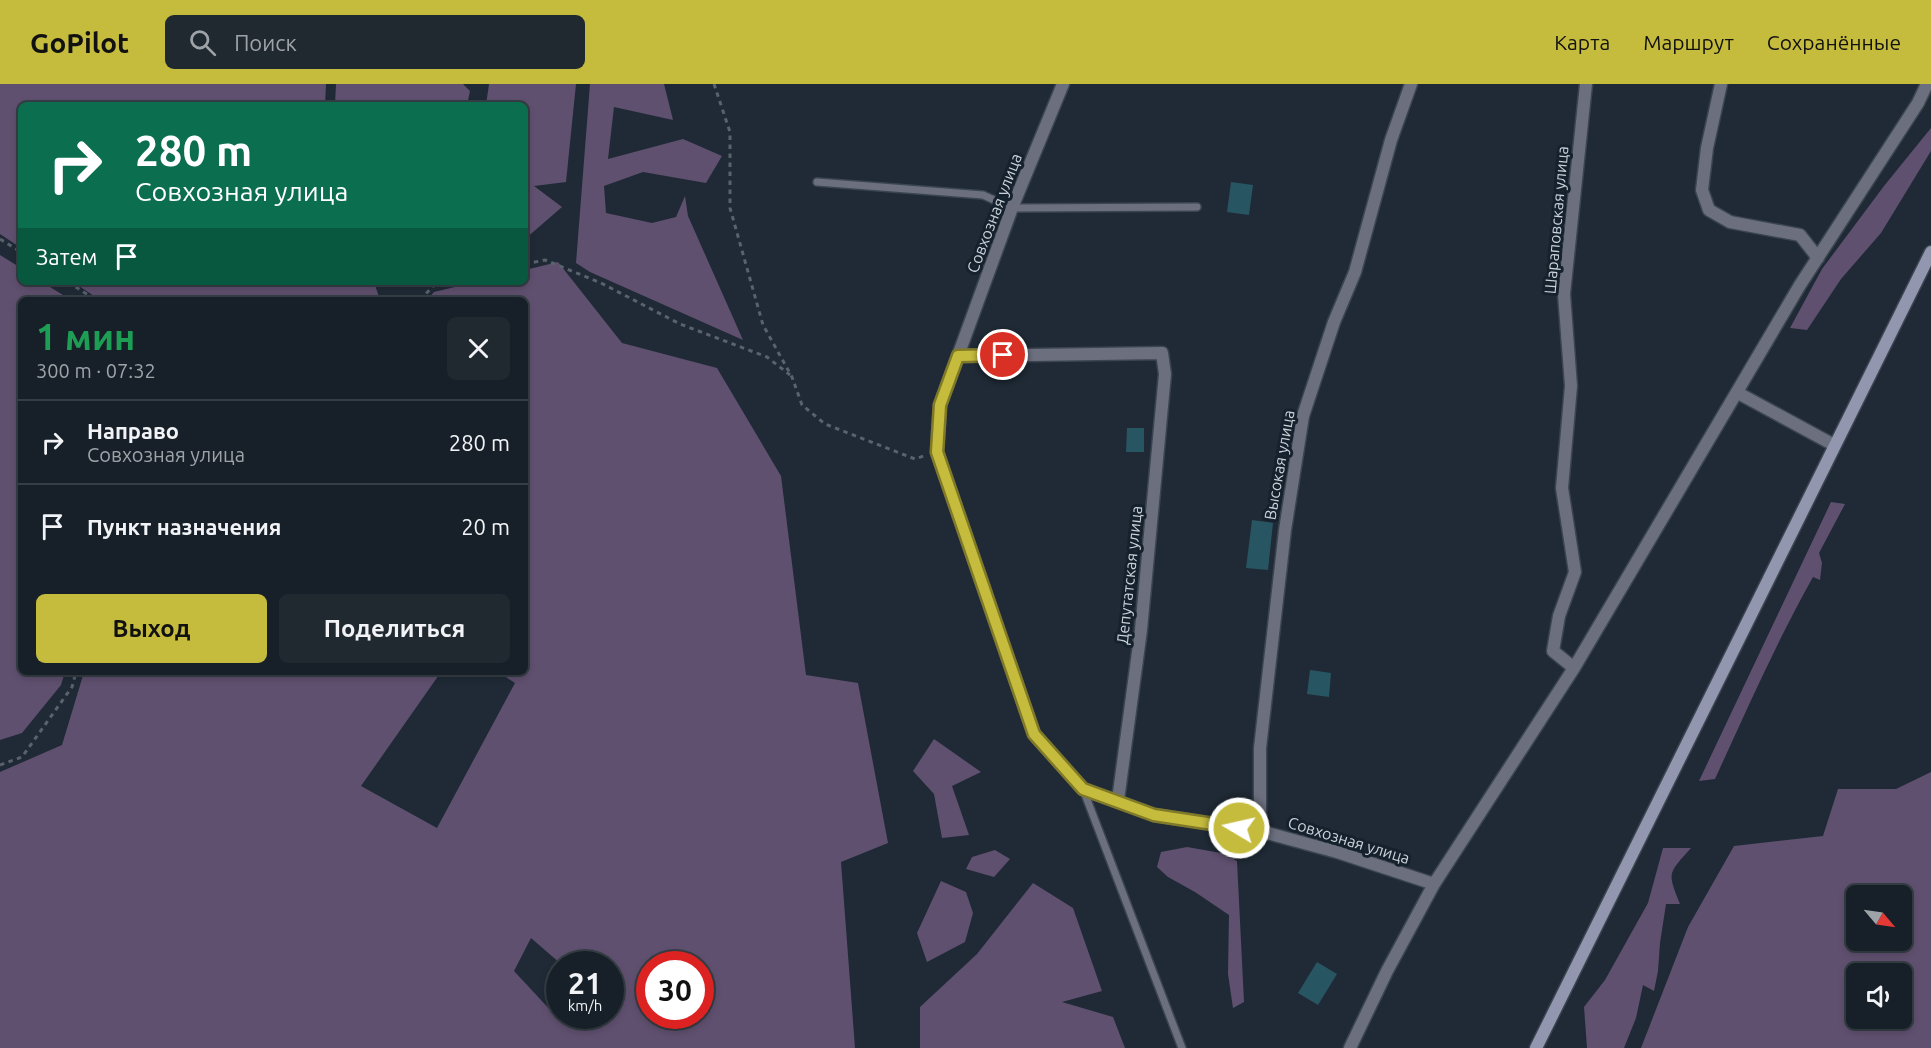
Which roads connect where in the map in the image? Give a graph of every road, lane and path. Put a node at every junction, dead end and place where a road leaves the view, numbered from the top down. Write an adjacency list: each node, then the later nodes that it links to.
1 (714, 84): 22 (path)
2 (1063, 84): 9 (street, Совхозная улица)
3 (1411, 84): 31 (street, Высокая улица)
4 (1586, 84): 26 (street, Шараповская улица)
5 (1721, 84): 13 (street)
6 (1927, 84): 13 (street)
7 (817, 182): 9 (lane)
8 (1197, 207): 9 (lane)
9 (1012, 208): 21 (street, Совхозная улица)
10 (0, 239): 11 (path)
11 (18, 250)
12 (1931, 252): 18 (street)
13 (1818, 258): 23 (street)
14 (1931, 261): 18 (street)
15 (528, 263): 22 (path)
16 (73, 285): 19 (path)
17 (434, 285): 20 (path)
18 (1915, 287): 24 (street)
19 (91, 297)
20 (423, 297)
21 (958, 356): 25 (street, Совхозная улица); 30 (street, Депутатская улица)
22 (792, 377): 25 (path)
23 (1738, 393): 24 (street); 26 (street)
24 (1834, 445): 35 (street)
25 (937, 452): 29 (street, Совхозная улица)
26 (1574, 668): 32 (street)
27 (75, 675): 28 (path)
28 (0, 765)
29 (1083, 789): 30 (street, Совхозная улица); 33 (lane)
30 (1118, 800): 31 (street, Совхозная улица)
31 (1260, 831): 32 (street, Совхозная улица)
32 (1434, 884): 34 (street)
33 (1182, 1048)
34 (1350, 1048)
35 (1536, 1048)

